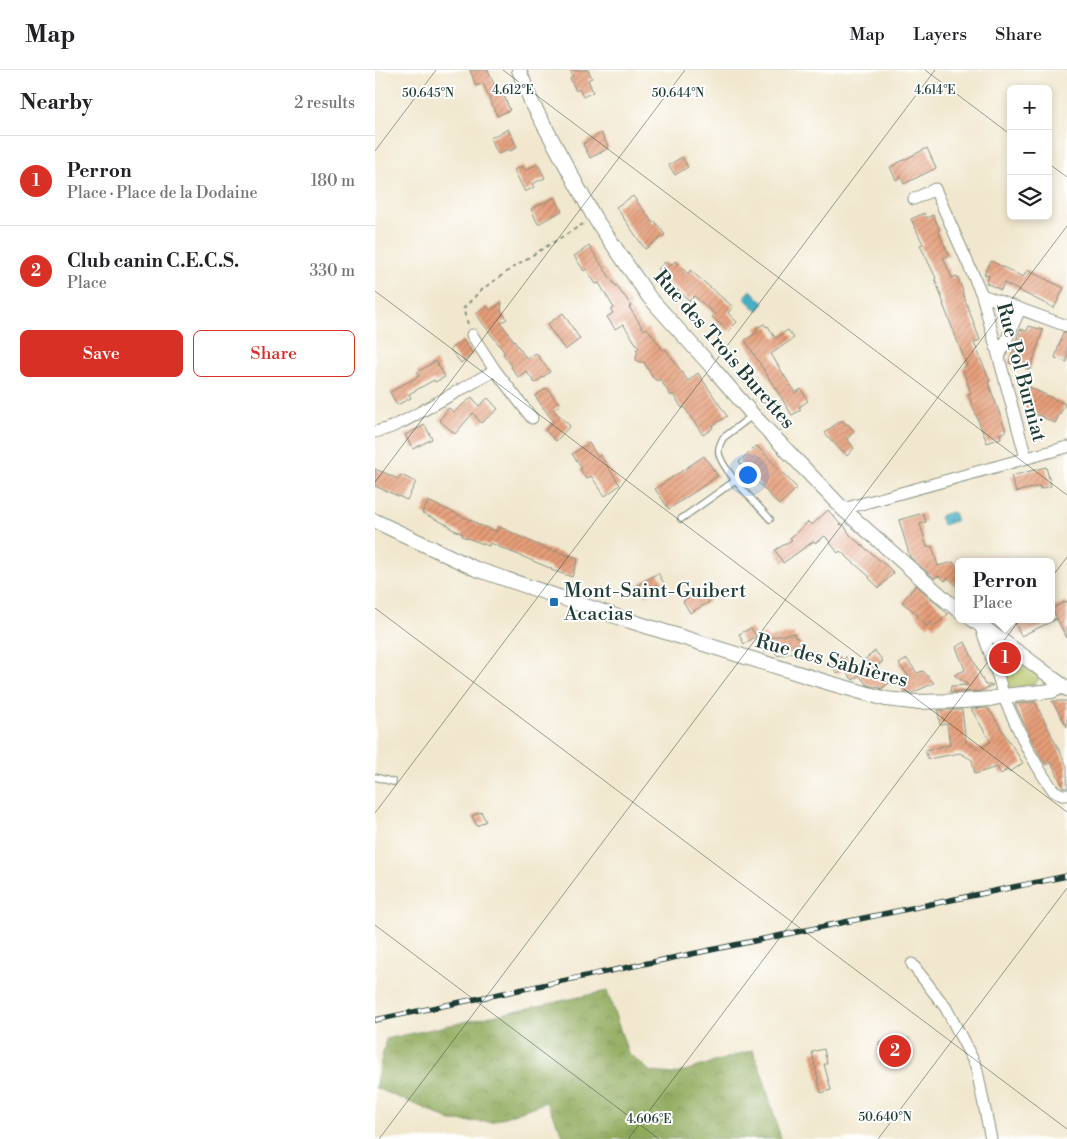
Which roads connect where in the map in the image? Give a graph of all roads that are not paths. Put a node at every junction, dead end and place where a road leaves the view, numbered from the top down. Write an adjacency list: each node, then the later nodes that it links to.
1 (519, 70): 9 (street, Rue des Trois Burettes)
2 (914, 199): 3 (street, Rue Pol Burniat)
3 (982, 295): 4 (street, Rue Pol Burniat); 7 (street, Rue Pol Burniat)
4 (1020, 309): 5 (street, Rue Pol Burniat); 7 (street)
5 (1067, 326)
6 (472, 335): 8 (street)
7 (999, 357): 13 (street, Rue Pol Burniat)
8 (495, 370): 10 (street); 11 (street)
9 (753, 415): 14 (lane); 15 (street, Rue des Trois Burettes)
10 (532, 418)
11 (375, 432)
12 (1067, 448): 13 (street)
13 (1027, 458): 15 (street)
14 (736, 480): 16 (lane); 17 (lane)
15 (843, 509): 19 (street, Rue des Trois Burettes)
16 (681, 519)
17 (770, 519)
18 (375, 521): 23 (street, Rue des Sablières)
19 (955, 607)
20 (976, 623): 23 (street)
21 (977, 623): 22 (street)
22 (1065, 688): 23 (street, Rue des Sablières)
23 (1003, 696): 26 (street)
24 (375, 777): 25 (lane)
25 (393, 782)
26 (1067, 795)
27 (912, 964): 28 (street)
28 (991, 1139)

